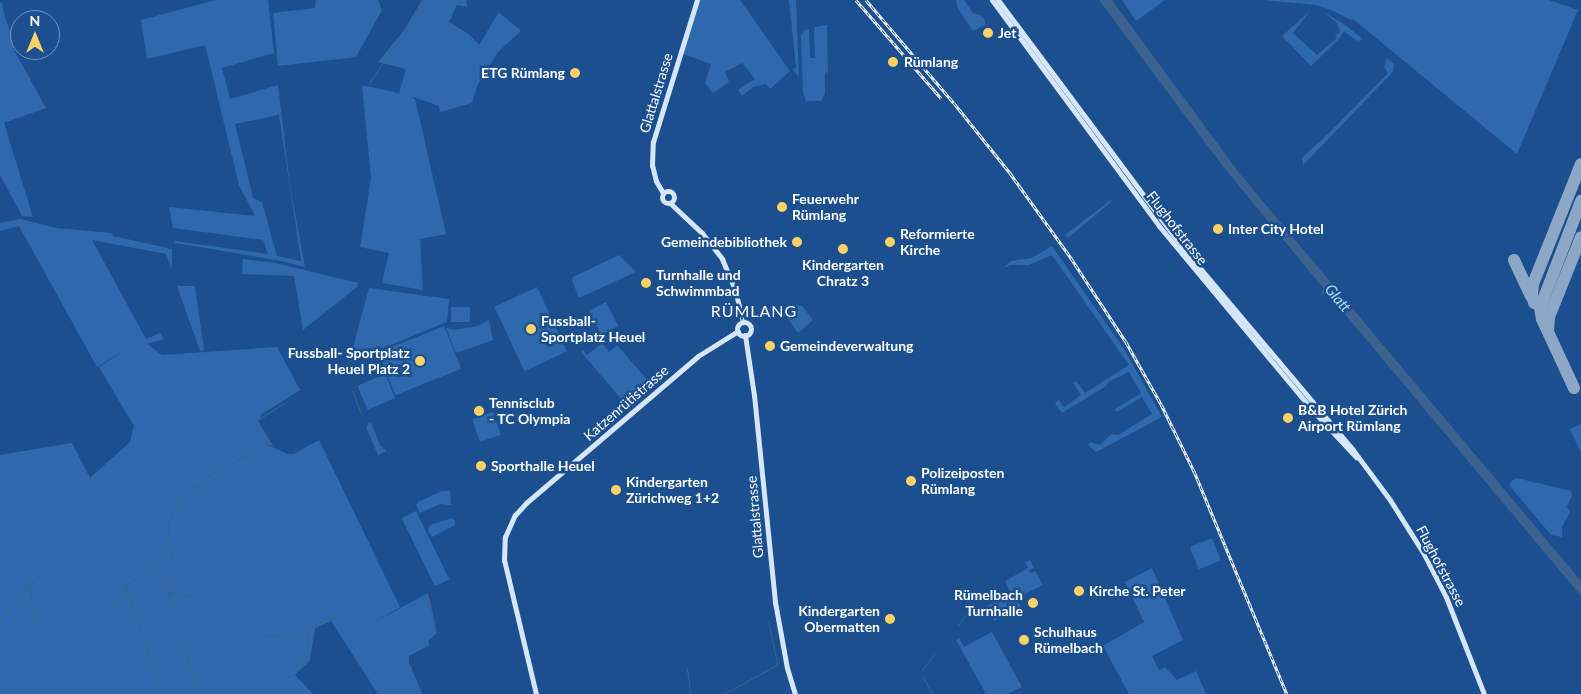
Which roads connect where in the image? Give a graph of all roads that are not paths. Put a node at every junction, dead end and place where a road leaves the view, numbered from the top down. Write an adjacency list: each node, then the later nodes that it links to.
1 (697, 0): 4 (main road, Glattalstrasse)
2 (992, 0): 9 (main road, Flughofstrasse)
3 (998, 0): 9 (main road, Flughofstrasse)
4 (663, 192): 5 (main road); 5 (main road)
5 (670, 203): 6 (main road)
6 (743, 322): 7 (main road); 8 (main road)
7 (738, 331): 8 (main road); 10 (main road, Katzenrütistrasse)
8 (745, 335): 11 (main road, Glattalstrasse)
9 (1293, 385): 12 (main road, Flughofstrasse)
10 (536, 694)
11 (795, 694)
12 (1484, 694)

